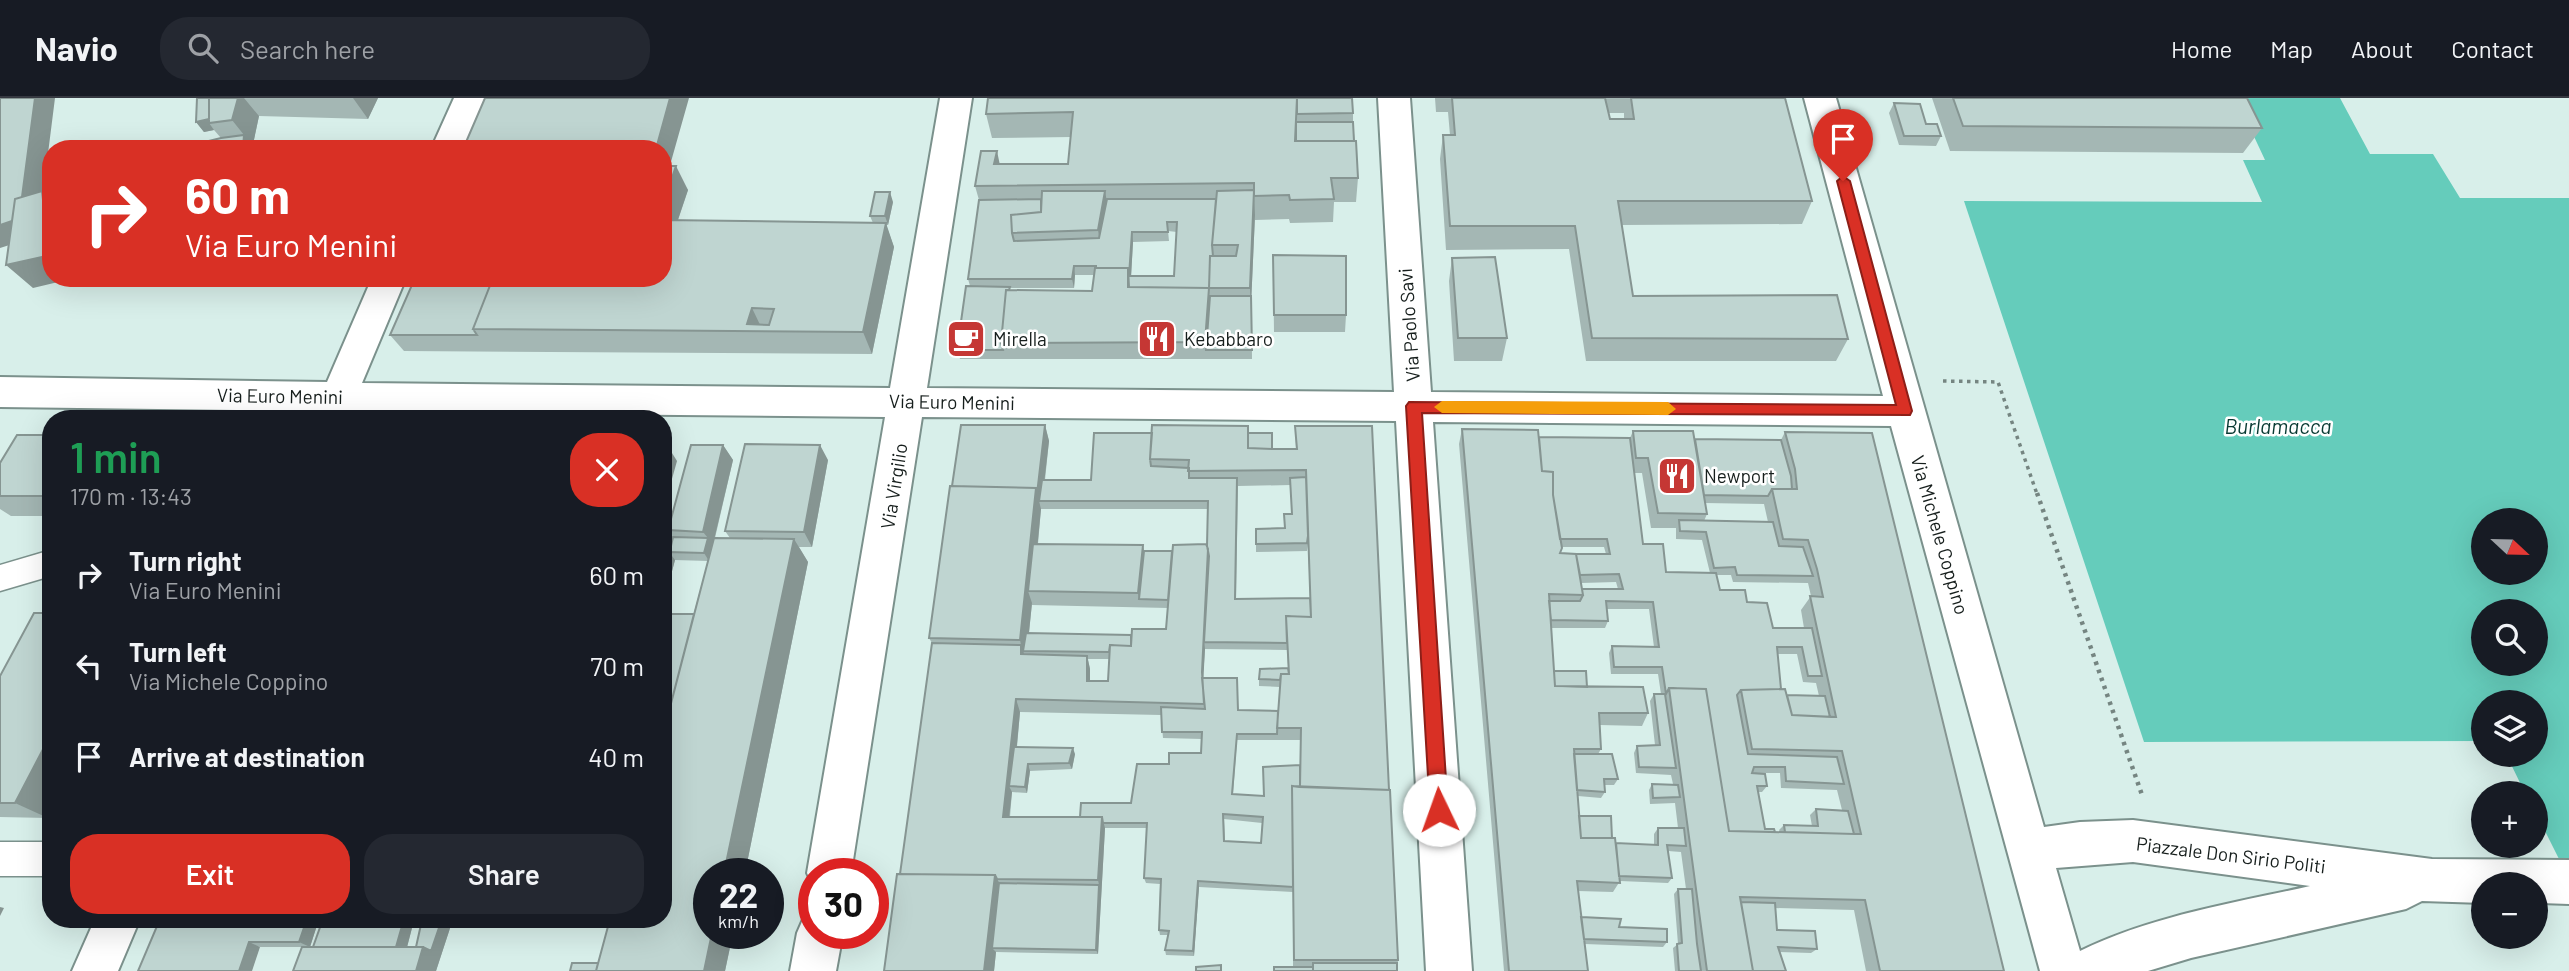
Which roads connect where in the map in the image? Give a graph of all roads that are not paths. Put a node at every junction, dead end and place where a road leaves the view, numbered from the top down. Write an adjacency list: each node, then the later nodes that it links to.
1 (470, 98): 5 (street)
2 (956, 98): 8 (street, Via Virgilio)
3 (1394, 98): 9 (street, Via Paolo Savi)
4 (1820, 98): 11 (street, Via Michele Coppino)
5 (451, 140)
6 (385, 287): 10 (street)
7 (0, 392): 10 (street, Via Euro Menini)
8 (908, 401): 9 (street, Via Euro Menini); 10 (street, Via Euro Menini); 15 (street, Via Virgilio)
9 (1414, 406): 11 (street, Via Euro Menini); 24 (street, Via Paolo Savi)
10 (336, 408)
11 (1905, 411): 14 (street, Via Michele Coppino)
12 (42, 566): 13 (lane)
13 (0, 578)
14 (2029, 851): 18 (street, Piazzale Don Sirio Politi); 25 (street, Via Michele Coppino)
15 (832, 858)
16 (0, 859): 17 (lane)
17 (42, 859)
18 (2432, 881): 19 (street, Piazzale Don Sirio Politi); 26 (street, Piazzale Don Sirio Politi)
19 (2565, 882)
20 (114, 928): 22 (street)
21 (817, 949): 23 (street)
22 (95, 971)
23 (813, 971)
24 (1449, 971)
25 (2063, 971)
26 (2088, 971)

